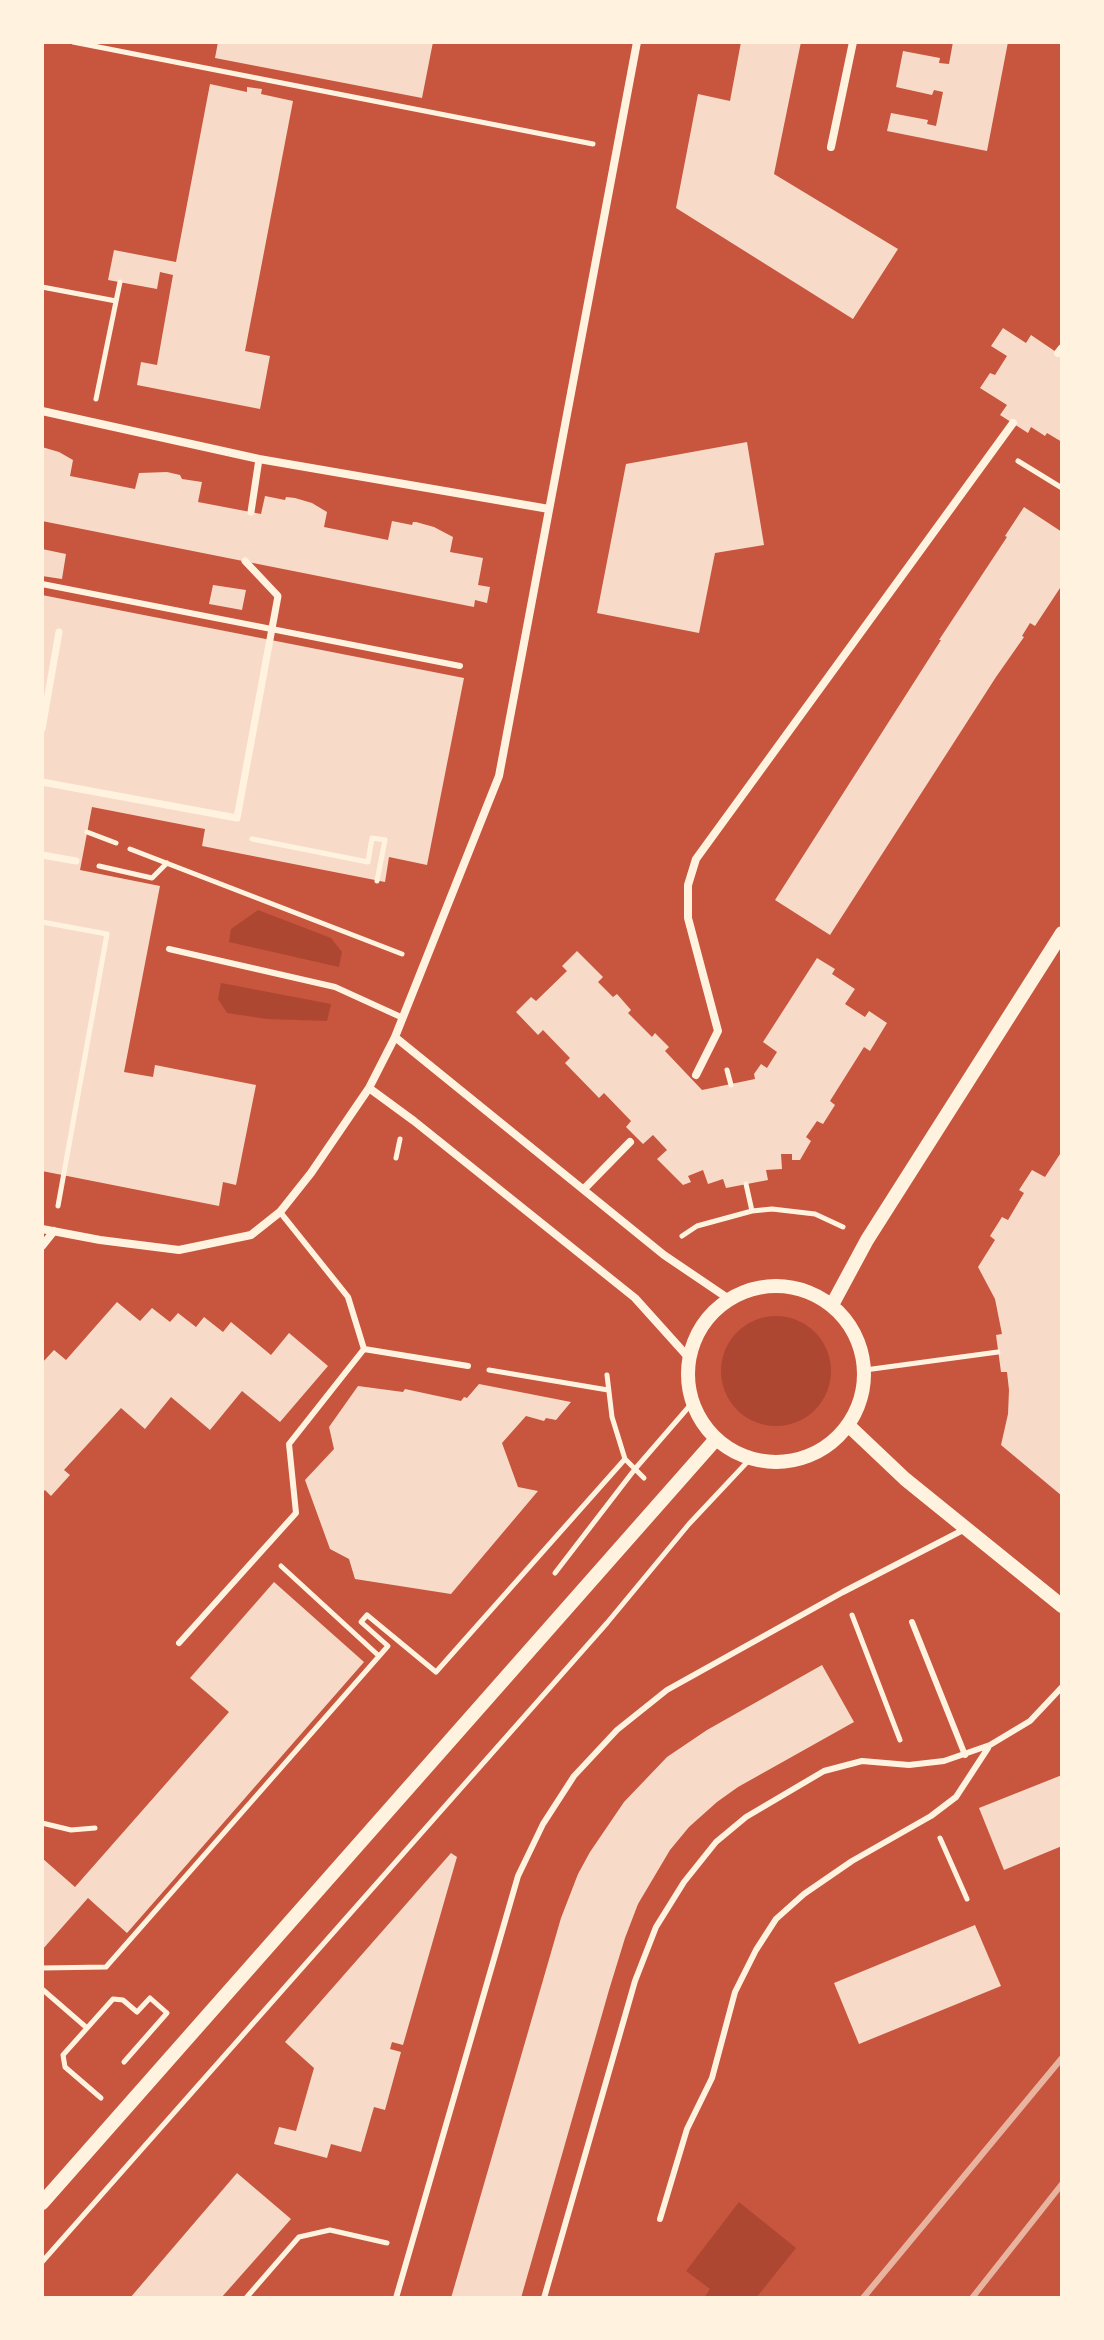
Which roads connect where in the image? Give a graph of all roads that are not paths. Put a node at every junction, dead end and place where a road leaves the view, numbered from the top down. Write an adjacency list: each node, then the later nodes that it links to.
1 (637, 42): 7 (street)
2 (853, 42): 3 (street)
3 (831, 147)
4 (42, 411): 6 (street)
5 (1013, 423): 21 (street)
6 (259, 459): 7 (street); 8 (street)
7 (549, 509): 19 (street)
8 (251, 512)
9 (245, 561): 14 (street)
10 (42, 584): 12 (lane)
11 (59, 632): 13 (street)
12 (460, 666)
13 (42, 729)
14 (42, 782)
15 (42, 855): 16 (street)
16 (76, 861)
17 (1062, 933): 30 (street)
18 (169, 949): 19 (lane)
19 (403, 1018): 20 (street)
20 (395, 1037): 22 (street); 24 (street)
21 (696, 1075)
22 (369, 1088): 25 (street); 32 (street)
23 (630, 1142): 24 (street)
24 (584, 1189): 29 (street)
25 (280, 1212): 27 (street); 31 (lane)
26 (42, 1229): 27 (street)
27 (54, 1231): 28 (street)
28 (42, 1246)
29 (729, 1299): 30 (street); 32 (street)
30 (832, 1305): 34 (street)
31 (364, 1349): 33 (lane); 39 (lane)
32 (689, 1358): 35 (street)
33 (468, 1366)
34 (848, 1425): 35 (street); 36 (street)
35 (716, 1439): 43 (street)
36 (966, 1529): 37 (street); 45 (lane)
37 (1062, 1606)
38 (912, 1622): 42 (lane)
39 (179, 1643)
40 (1062, 1687): 41 (lane)
41 (990, 1745): 42 (lane); 44 (lane)
42 (965, 1755): 46 (lane)
43 (42, 2203)
44 (660, 2219)
45 (396, 2298)
46 (544, 2298)

